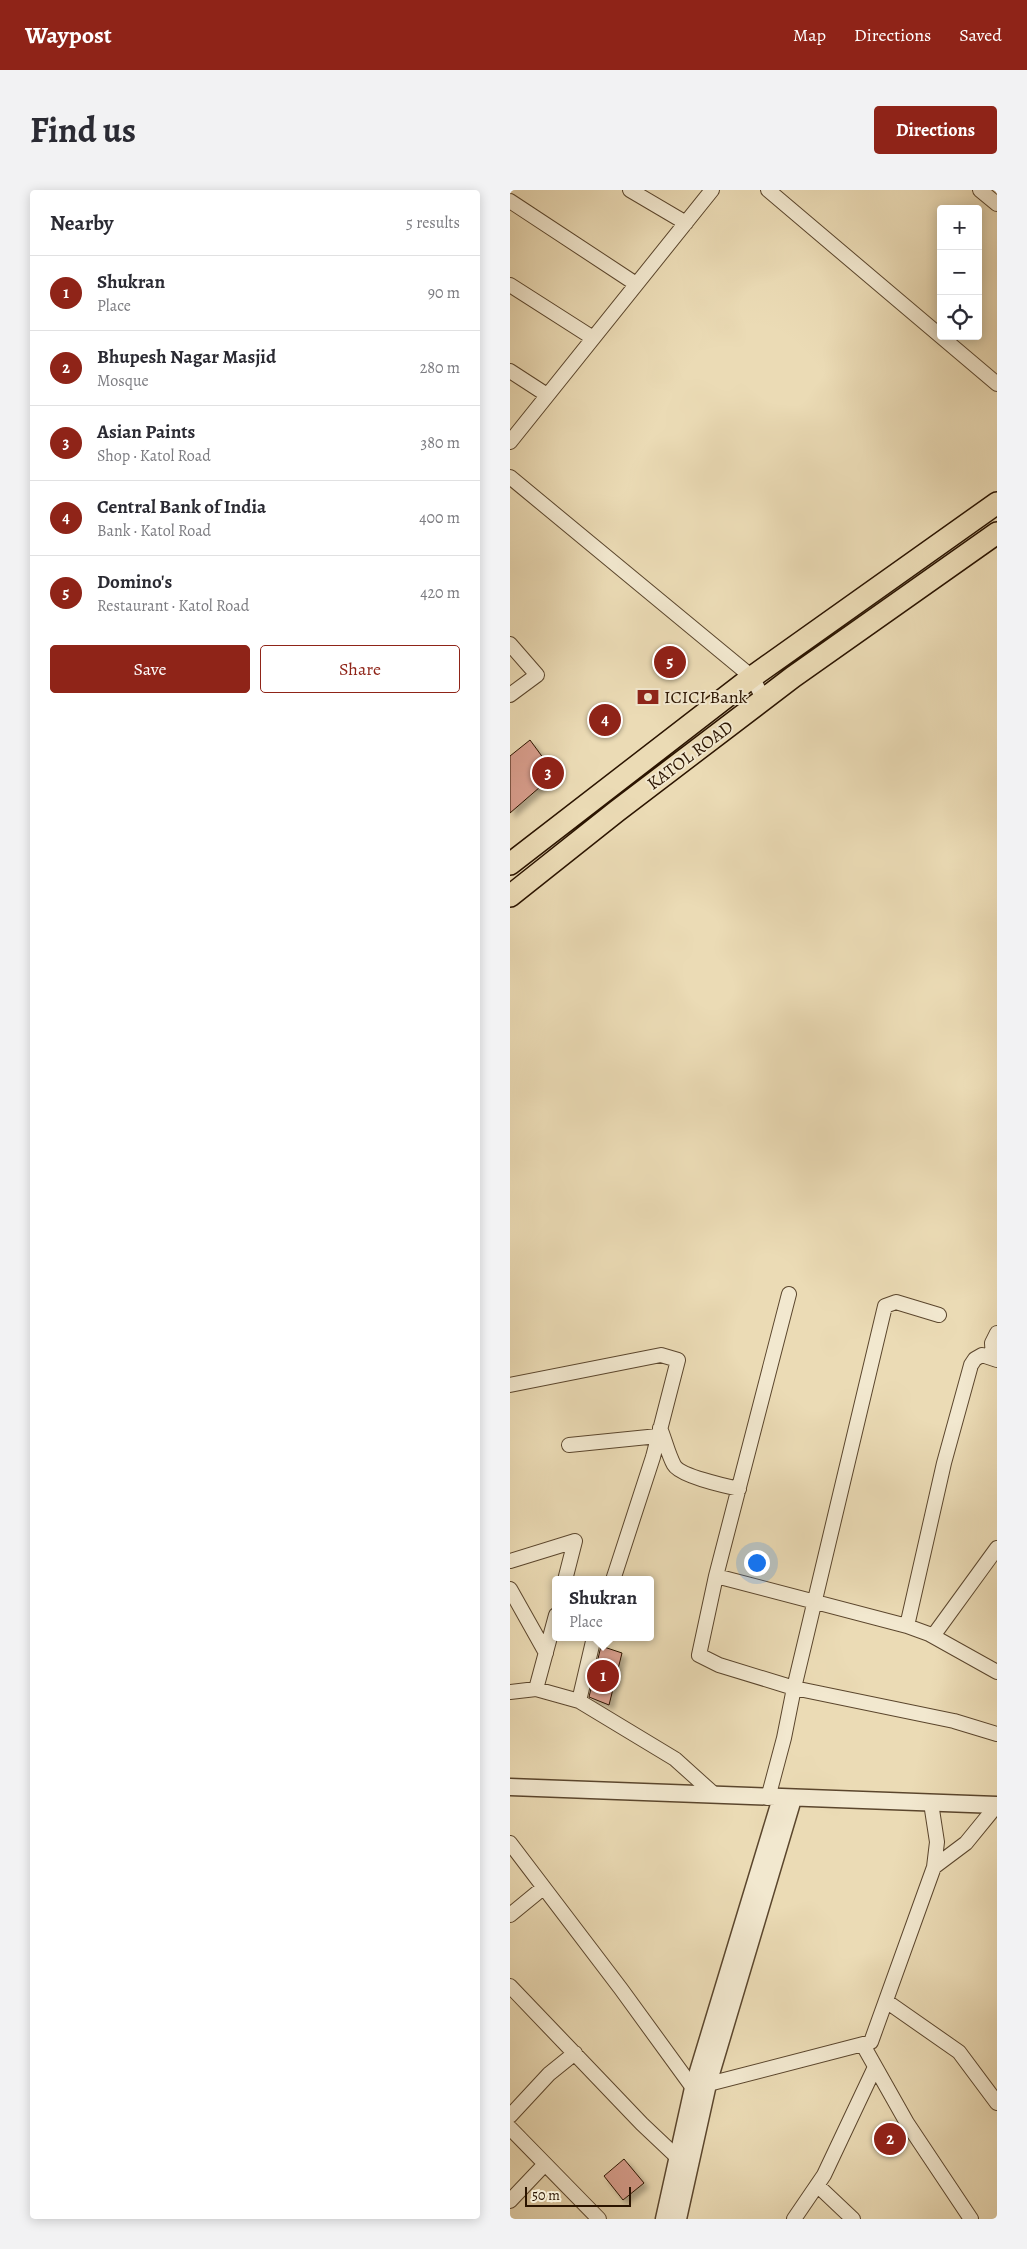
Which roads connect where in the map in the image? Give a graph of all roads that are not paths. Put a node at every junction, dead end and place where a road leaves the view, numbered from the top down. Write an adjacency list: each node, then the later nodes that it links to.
1 (630, 190): 7 (street)
2 (712, 190): 7 (street)
3 (768, 190): 12 (street)
4 (980, 190): 6 (street)
5 (510, 201): 9 (street)
6 (997, 204)
7 (686, 223): 9 (street)
8 (510, 284): 10 (street)
9 (636, 284): 10 (street)
10 (593, 338): 13 (street)
11 (510, 371): 13 (street)
12 (997, 384)
13 (547, 395): 14 (street)
14 (510, 442)
15 (510, 477): 19 (street)
16 (997, 503): 19 (main road, KATOL ROAD)
17 (997, 533): 21 (main road, KATOL ROAD)
18 (510, 644): 20 (street)
19 (752, 677): 21 (street); 22 (main road, KATOL ROAD)
20 (510, 695)
21 (764, 700): 23 (main road, KATOL ROAD)
22 (510, 864)
23 (514, 884)
24 (789, 1294): 31 (street)
25 (939, 1315): 38 (street)
26 (997, 1333): 27 (street)
27 (995, 1359): 39 (street)
28 (510, 1385): 29 (street)
29 (659, 1432): 30 (street); 31 (street); 35 (street)
30 (569, 1445)
31 (738, 1489): 36 (street)
32 (997, 1548): 41 (street)
33 (510, 1561): 34 (street)
34 (566, 1576)
35 (614, 1576)
36 (716, 1576): 38 (street); 45 (street)
37 (510, 1589): 43 (street)
38 (814, 1602): 39 (street); 45 (street)
39 (907, 1626): 41 (street)
40 (552, 1630): 43 (street)
41 (933, 1636): 44 (street)
42 (593, 1641): 48 (street)
43 (546, 1653): 46 (street)
44 (997, 1672)
45 (794, 1688): 49 (street); 52 (street)
46 (536, 1689): 47 (street); 48 (street)
47 (510, 1692)
48 (579, 1702): 51 (street)
49 (997, 1734)
50 (510, 1786): 51 (street)
51 (714, 1795): 52 (street)
52 (781, 1798): 53 (street); 64 (street)
53 (932, 1803): 54 (street); 56 (street)
54 (997, 1805): 56 (street)
55 (510, 1843): 57 (street)
56 (934, 1867): 60 (street)
57 (543, 1888): 58 (street); 64 (street)
58 (510, 1915)
59 (510, 1986): 62 (street)
60 (886, 2000): 61 (street); 65 (street)
61 (863, 2045): 63 (street); 64 (street)
62 (575, 2053): 66 (street); 68 (street)
63 (875, 2067): 70 (street); 77 (street)
64 (700, 2086): 68 (street); 74 (street)
65 (997, 2104)
66 (510, 2116)
67 (510, 2128): 69 (street)
68 (678, 2158): 73 (street)
69 (545, 2164): 71 (street); 72 (street)
70 (817, 2185): 75 (street); 76 (street)
71 (510, 2201)
72 (599, 2219)
73 (664, 2219)
74 (678, 2219)
75 (794, 2219)
76 (853, 2219)
77 (971, 2219)

